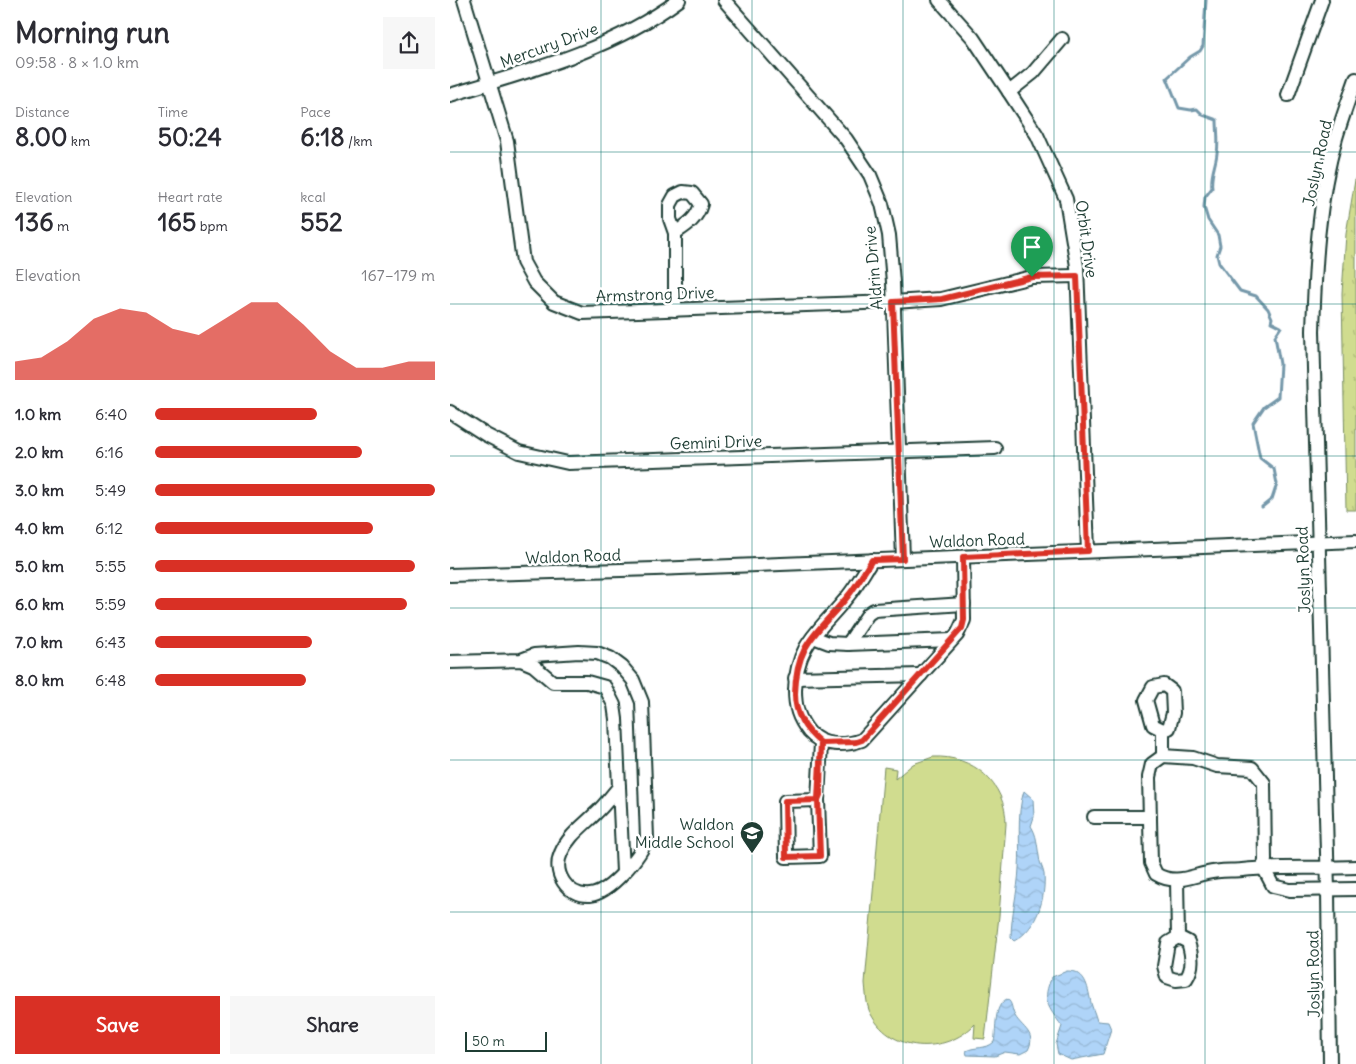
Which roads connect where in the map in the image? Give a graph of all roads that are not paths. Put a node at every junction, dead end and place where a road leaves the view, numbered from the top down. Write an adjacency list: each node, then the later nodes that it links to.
1 (464, 0): 8 (street, Armstrong Drive)
2 (679, 0): 8 (street, Mercury Drive)
3 (724, 0): 14 (street, Aldrin Drive)
4 (938, 0): 9 (street, Orbit Drive)
5 (1322, 0): 11 (street)
6 (1062, 39): 9 (street)
7 (1356, 79): 20 (street, Joslyn Road)
8 (489, 84): 10 (street, Mercury Drive); 15 (street, Armstrong Drive)
9 (1009, 92): 13 (street, Orbit Drive)
10 (450, 95)
11 (1288, 95)
12 (675, 233): 15 (street)
13 (1077, 276): 14 (street, Armstrong Drive); 21 (street, Orbit Drive)
14 (893, 302): 15 (street, Armstrong Drive); 18 (street, Aldrin Drive)
15 (676, 310)
16 (450, 412): 18 (street, Gemini Drive)
17 (995, 448): 18 (street, Gemini Drive)
18 (899, 452): 23 (street, Aldrin Drive)
19 (1356, 541): 20 (street, Waldon Road)
20 (1319, 542): 21 (street, Waldon Road); 43 (street, Joslyn Road)
21 (1088, 551): 22 (street, Waldon Road)
22 (963, 557): 23 (street, Waldon Road); 26 (street)
23 (903, 559): 24 (street, Waldon Road)
24 (872, 560): 25 (street, Waldon Road); 27 (street)
25 (450, 575)
26 (964, 604): 28 (street); 29 (street)
27 (813, 637): 29 (street); 33 (street)
28 (952, 640): 29 (street); 32 (street)
29 (848, 644)
30 (521, 660): 31 (street); 37 (street); 44 (street)
31 (450, 662)
32 (921, 675): 33 (street); 35 (street)
33 (796, 678): 35 (street)
34 (1163, 730): 36 (street)
35 (821, 743): 38 (street)
36 (1163, 756): 40 (street); 41 (street)
37 (618, 788): 44 (street); 44 (street)
38 (818, 800): 38 (street)
39 (1094, 817): 40 (street)
40 (1150, 818): 45 (street)
41 (1263, 867): 43 (street); 45 (street); 47 (street)
42 (1356, 867): 43 (street)
43 (1327, 868): 47 (street, Joslyn Road)
44 (623, 872)
45 (1177, 880): 48 (street)
46 (1356, 889): 47 (street)
47 (1328, 890): 49 (street, Joslyn Road)
48 (1178, 937)
49 (1330, 1064)

